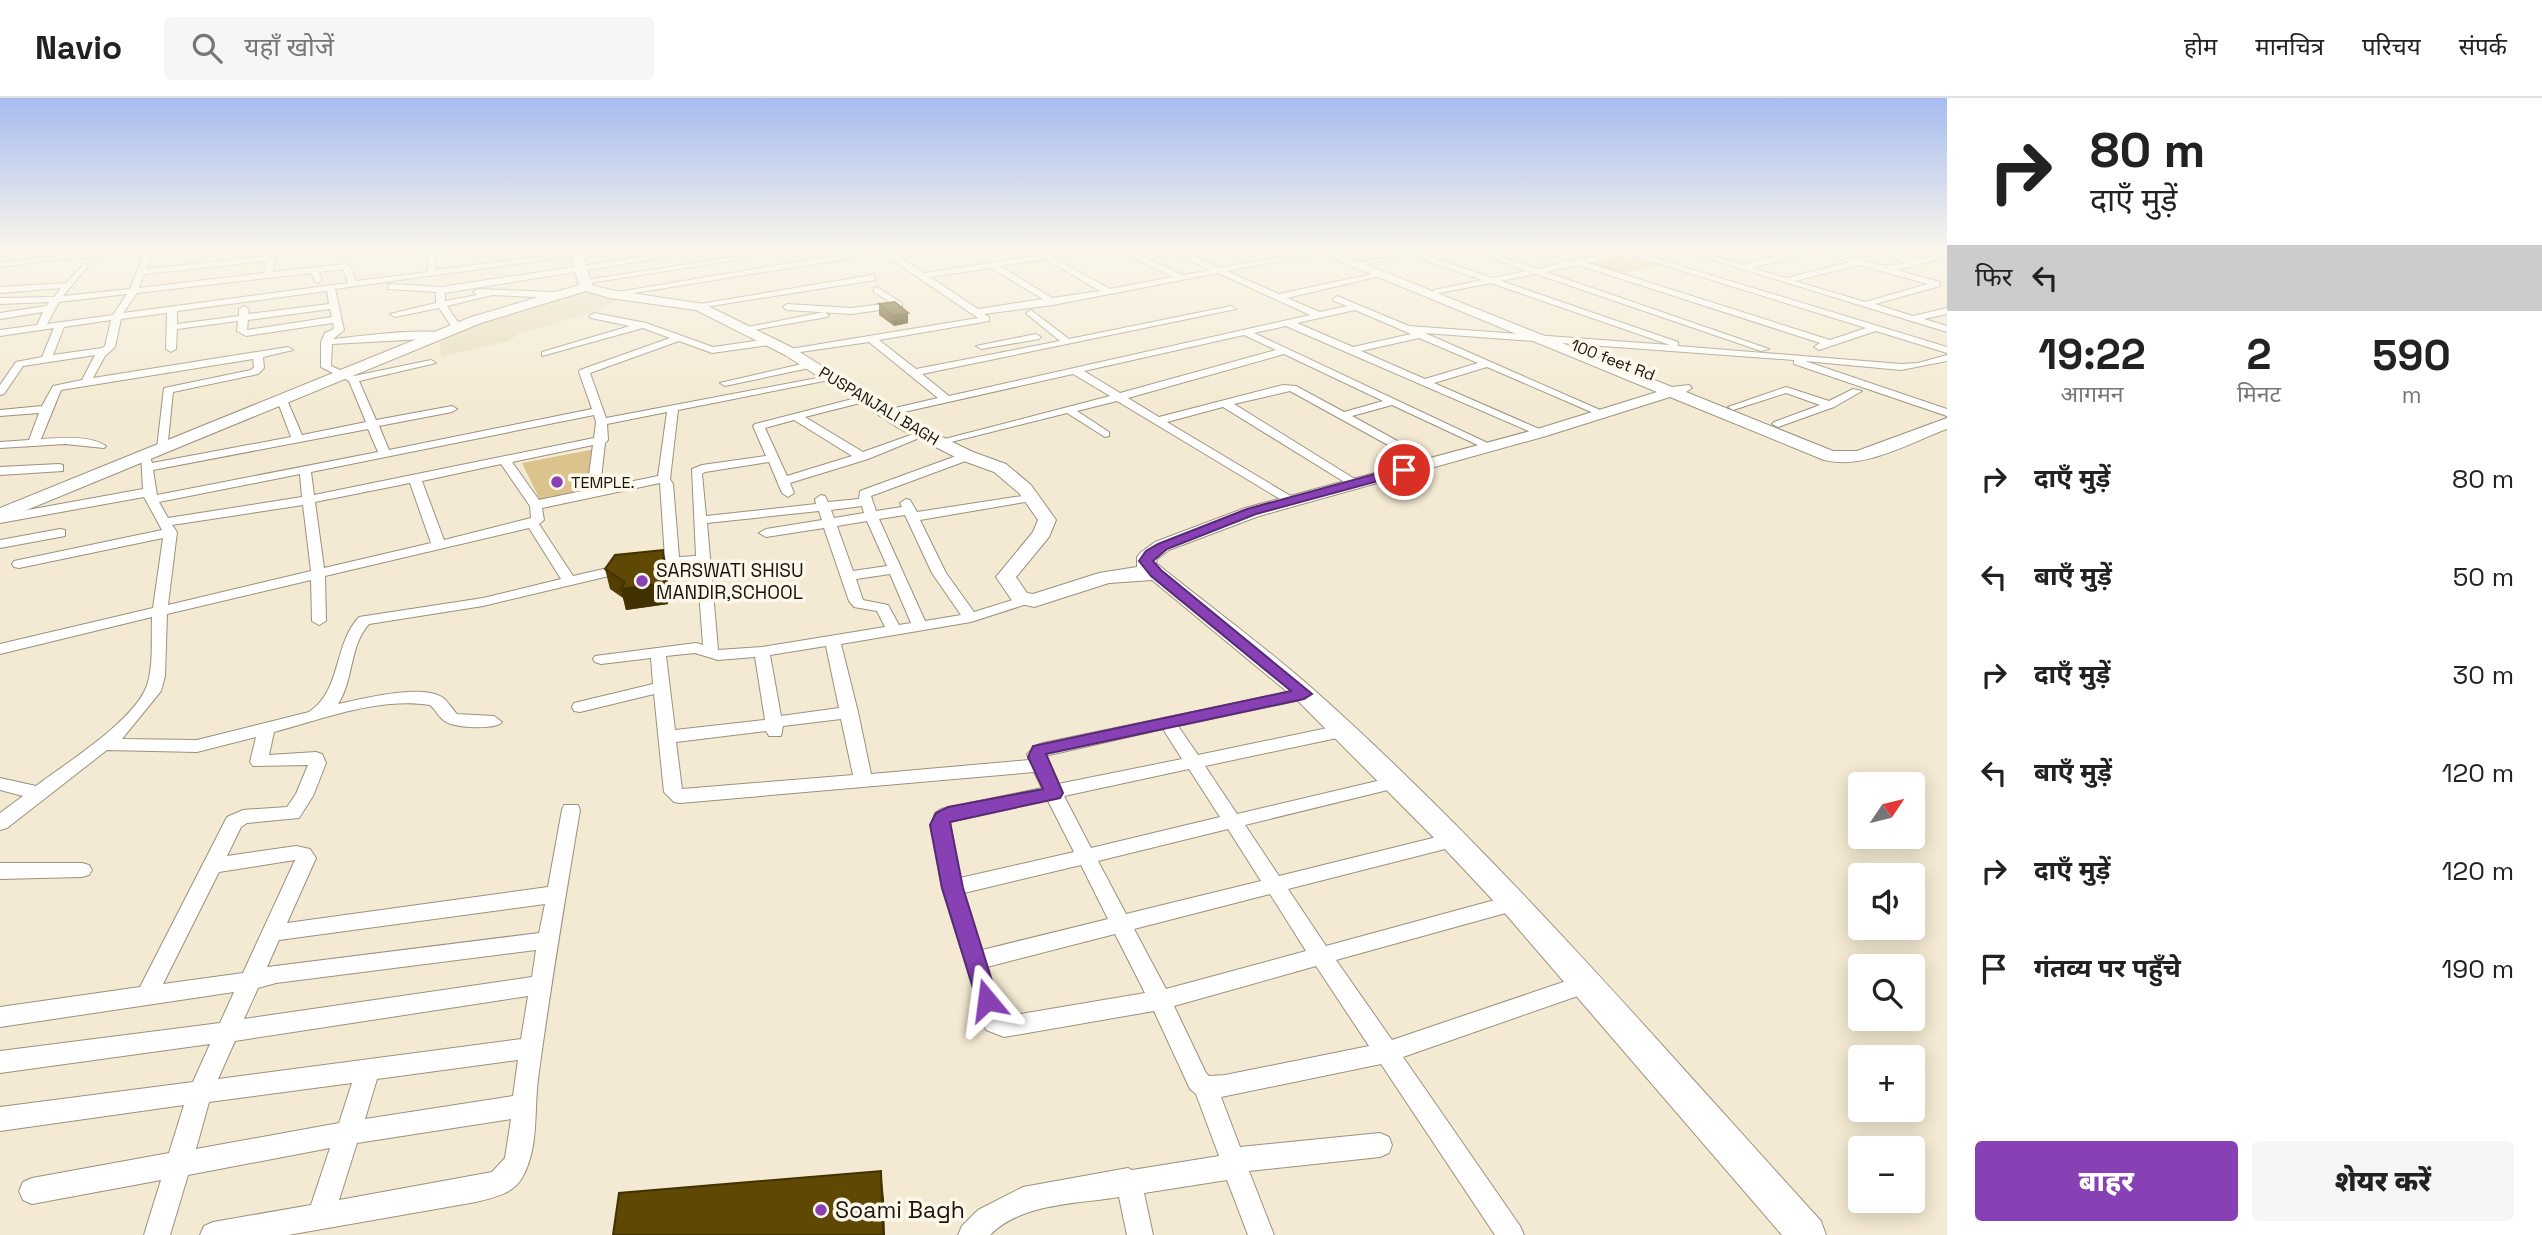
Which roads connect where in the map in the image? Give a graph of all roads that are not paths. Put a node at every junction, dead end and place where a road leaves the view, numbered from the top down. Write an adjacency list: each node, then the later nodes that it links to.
1 (54, 302): 32 (street)
2 (126, 302): 42 (street)
3 (229, 302): 33 (street)
4 (246, 302): 44 (street)
5 (332, 302): 27 (street)
6 (441, 302): 28 (street)
7 (458, 302): 28 (street)
8 (534, 302): 53 (street)
9 (665, 302): 29 (street, PUSPANJALI BAGH)
10 (715, 302): 29 (street)
11 (832, 302): 35 (street)
12 (893, 302): 35 (street)
13 (962, 302): 37 (street)
14 (1053, 302): 37 (street)
15 (1098, 302): 38 (street)
16 (1289, 302): 40 (street)
17 (1344, 302): 31 (street)
18 (1448, 302): 65 (street)
19 (1461, 302): 70 (street, 100 feet Rd)
20 (1558, 302): 75 (street)
21 (1626, 302): 83 (street)
22 (1698, 302): 69 (street)
23 (1792, 302): 54 (street)
24 (1860, 302): 26 (street)
25 (1874, 302): 26 (street)
26 (1867, 304): 47 (street)
27 (334, 306): 44 (street); 45 (street)
28 (441, 306): 39 (street); 53 (street)
29 (692, 306): 55 (street, PUSPANJALI BAGH)
30 (787, 307): 35 (street)
31 (1356, 307): 40 (street); 56 (street)
32 (50, 308): 41 (street); 51 (street)
33 (172, 309): 42 (street); 52 (street)
34 (1231, 309): 66 (street)
35 (846, 310): 55 (street)
36 (1947, 311): 47 (street)
37 (977, 312): 46 (street)
38 (1031, 313): 46 (street); 60 (street)
39 (395, 314)
40 (1318, 315): 48 (street)
41 (0, 316)
42 (117, 316): 49 (street); 77 (street)
43 (594, 316): 50 (street)
44 (242, 318): 45 (street); 52 (street)
45 (338, 319): 67 (street)
46 (986, 319): 63 (street)
47 (1914, 319): 57 (street)
48 (1286, 322): 58 (street); 79 (street)
49 (61, 324): 51 (street); 85 (street)
50 (643, 325): 64 (street); 81 (street)
51 (41, 327): 59 (street)
52 (172, 327): 72 (street)
53 (457, 328): 61 (street)
54 (1876, 328): 69 (street); 76 (street)
55 (743, 329): 68 (street, PUSPANJALI BAGH)
56 (1405, 329): 62 (street); 65 (street)
57 (1947, 329)
58 (1242, 331): 78 (street); 91 (street)
59 (0, 333)
60 (1056, 334): 66 (street); 71 (street)
61 (443, 335): 67 (street); 93 (street)
62 (1423, 336): 70 (street); 79 (street); 87 (street)
63 (871, 338): 80 (street); 92 (street)
64 (677, 339): 68 (street); 119 (street)
65 (1541, 340): 70 (street)
66 (1066, 341): 92 (street)
67 (326, 342): 93 (street)
68 (769, 342): 80 (street, PUSPANJALI BAGH)
69 (1829, 343): 83 (street)
70 (1561, 344): 74 (street, 100 feet Rd); 75 (street); 99 (street)
71 (981, 346)
72 (171, 349)
73 (288, 349): 82 (street)
74 (1584, 349): 89 (street); 99 (street, 100 feet Rd)
75 (1694, 350): 83 (street)
76 (1947, 350)
77 (104, 351): 85 (street); 95 (street)
78 (1285, 351): 101 (street); 105 (street)
79 (1350, 351): 97 (street)
80 (790, 352): 88 (street, PUSPANJALI BAGH)
81 (545, 354)
82 (258, 355): 95 (street); 134 (street)
83 (1786, 357): 89 (street); 90 (street)
84 (1947, 358): 90 (street)
85 (46, 359): 98 (street)
86 (431, 363): 93 (street)
87 (1487, 363): 97 (street); 115 (street)
88 (810, 365): 94 (street, PUSPANJALI BAGH); 96 (street)
89 (1807, 366): 90 (street); 116 (street)
90 (1901, 369)
91 (1074, 370): 101 (street); 103 (street)
92 (913, 373): 103 (street)
93 (349, 377): 104 (street); 123 (street)
94 (829, 377): 102 (street, PUSPANJALI BAGH); 109 (street)
95 (87, 382): 110 (street)
96 (725, 383)
97 (1422, 383): 124 (street)
98 (2, 386)
99 (1678, 390): 108 (street, 100 feet Rd); 115 (street); 138 (street)
100 (1857, 391): 107 (street)
101 (1118, 397): 112 (street); 120 (street)
102 (863, 399): 114 (street, PUSPANJALI BAGH); 118 (street)
103 (946, 399): 114 (street)
104 (282, 400): 127 (street); 134 (street)
105 (1391, 402): 117 (street); 133 (street)
106 (1224, 403): 117 (street); 120 (street); 148 (street)
107 (1830, 405): 108 (street); 122 (street)
108 (1733, 407): 122 (street, 100 feet Rd)
109 (673, 408): 119 (street); 147 (street)
110 (46, 409): 113 (street); 130 (street)
111 (452, 409): 123 (street)
112 (1069, 410): 126 (street); 129 (street)
113 (0, 413)
114 (886, 413): 125 (street, PUSPANJALI BAGH)
115 (1602, 413): 124 (street)
116 (1947, 413)
117 (1345, 415): 142 (street)
118 (795, 416): 136 (street); 139 (street)
119 (600, 417): 128 (street); 135 (street)
120 (1157, 421): 153 (street)
121 (1947, 423): 138 (street)
122 (1778, 424): 138 (street, 100 feet Rd)
123 (372, 426): 127 (street); 135 (street)
124 (1540, 433): 133 (street)
125 (923, 434): 129 (street, PUSPANJALI BAGH); 136 (street)
126 (1105, 434)
127 (298, 440): 141 (street)
128 (602, 440): 140 (street); 149 (street)
129 (939, 442): 137 (street, PUSPANJALI BAGH)
130 (34, 443): 131 (street); 132 (street)
131 (0, 445)
132 (100, 446)
133 (1488, 446): 142 (street)
134 (163, 447): 141 (street)
135 (385, 454): 144 (street)
136 (864, 456): 139 (street)
137 (967, 456): 151 (street, PUSPANJALI BAGH); 154 (street)
138 (1860, 456)
139 (774, 458): 160 (street)
140 (504, 460): 146 (street); 156 (street)
141 (146, 462): 150 (street); 159 (street)
142 (1428, 463): 148 (street)
143 (59, 468): 145 (street)
144 (305, 469): 150 (street); 152 (street)
145 (0, 471)
146 (415, 478): 152 (street); 167 (street)
147 (664, 479): 149 (street); 169 (street)
148 (1354, 484): 153 (street)
149 (593, 493): 156 (street)
150 (150, 496): 159 (street); 163 (street)
151 (1031, 497): 157 (street); 176 (street, PUSPANJALI BAGH)
152 (309, 500): 163 (street); 173 (street)
153 (1290, 501): 172 (street)
154 (866, 502): 155 (street); 158 (street)
155 (822, 503): 160 (street); 162 (street)
156 (536, 505): 161 (street)
157 (910, 510): 158 (street); 178 (street)
158 (872, 516): 162 (street); 171 (street)
159 (0, 517)
160 (701, 520): 168 (street)
161 (532, 523): 167 (street); 175 (street)
162 (831, 523): 165 (street); 174 (street)
163 (168, 527): 170 (street); 177 (street)
164 (60, 533): 166 (street)
165 (766, 533)
166 (0, 544)
167 (439, 546): 173 (street)
168 (704, 559): 169 (street); 186 (street)
169 (672, 562): 175 (street)
170 (19, 564)
171 (895, 569): 174 (street); 180 (street)
172 (1156, 573): 176 (street); 189 (street)
173 (317, 574): 177 (street); 179 (street)
174 (849, 576): 181 (street)
175 (569, 580): 191 (street)
176 (1025, 600): 178 (street)
177 (160, 611): 183 (street); 199 (street)
178 (971, 618): 180 (street)
179 (319, 621)
180 (920, 626): 181 (street)
181 (894, 630): 182 (street)
182 (832, 640): 184 (street); 192 (street)
183 (0, 649)
184 (762, 652): 186 (street); 195 (street)
185 (658, 653): 186 (street); 187 (street); 188 (street)
186 (711, 654)
187 (601, 659)
188 (662, 687): 190 (street); 198 (street)
189 (1304, 694): 194 (street); 197 (street)
190 (580, 707)
191 (323, 712): 193 (street); 196 (street)
192 (850, 712): 195 (street); 202 (street)
193 (494, 722)
194 (1168, 724): 200 (street); 201 (street)
195 (774, 726): 198 (street)
196 (266, 728): 199 (street); 212 (street)
197 (1342, 732): 200 (street); 203 (street)
198 (667, 737): 202 (street)
199 (104, 744): 205 (street)
200 (1194, 763): 206 (street); 208 (street)
201 (1040, 765): 202 (street); 206 (street)
202 (863, 780)
203 (1394, 783): 208 (street); 210 (street)
204 (0, 784): 205 (street)
205 (36, 793): 209 (street)
206 (1054, 793): 211 (street); 216 (street)
207 (571, 810): 217 (street)
208 (1233, 821): 211 (street); 215 (street)
209 (0, 823)
210 (1454, 840): 215 (street); 218 (street)
211 (1087, 857): 216 (street); 219 (street)
212 (213, 864): 220 (street); 227 (street)
213 (82, 870): 214 (street)
214 (0, 871)
215 (1276, 885): 219 (street); 222 (street)
216 (953, 888): 223 (street)
217 (556, 894): 220 (street); 221 (street)
218 (1513, 903): 222 (street); 225 (street)
219 (1119, 925): 223 (street); 228 (street)
220 (272, 933): 224 (street)
221 (548, 940): 224 (street); 226 (street)
222 (1321, 956): 228 (street); 232 (street)
223 (975, 961): 228 (street)
224 (250, 981): 227 (street); 230 (street)
225 (1584, 984): 232 (street); 246 (street)
226 (540, 985): 230 (street); 231 (street)
227 (146, 997): 229 (street)
228 (1160, 1000): 235 (street)
229 (0, 1017)
230 (228, 1032): 233 (street); 236 (street)
231 (531, 1048): 234 (street); 237 (street)
232 (1388, 1052): 235 (street); 252 (street)
233 (0, 1062)
234 (368, 1071): 236 (street); 239 (street)
235 (1205, 1087): 241 (street)
236 (200, 1093): 238 (street); 242 (street)
237 (522, 1106): 239 (street); 245 (street)
238 (0, 1119)
239 (348, 1133): 242 (street); 245 (street)
240 (1380, 1145): 241 (street)
241 (1234, 1163): 243 (street); 251 (street)
242 (178, 1164): 244 (street); 247 (street)
243 (1128, 1181): 249 (street); 250 (street)
244 (32, 1191)
245 (321, 1215): 248 (street)
246 (1804, 1234)
247 (157, 1235)
248 (213, 1235)
249 (971, 1235)
250 (1140, 1235)
251 (1261, 1235)
252 (1511, 1235)

